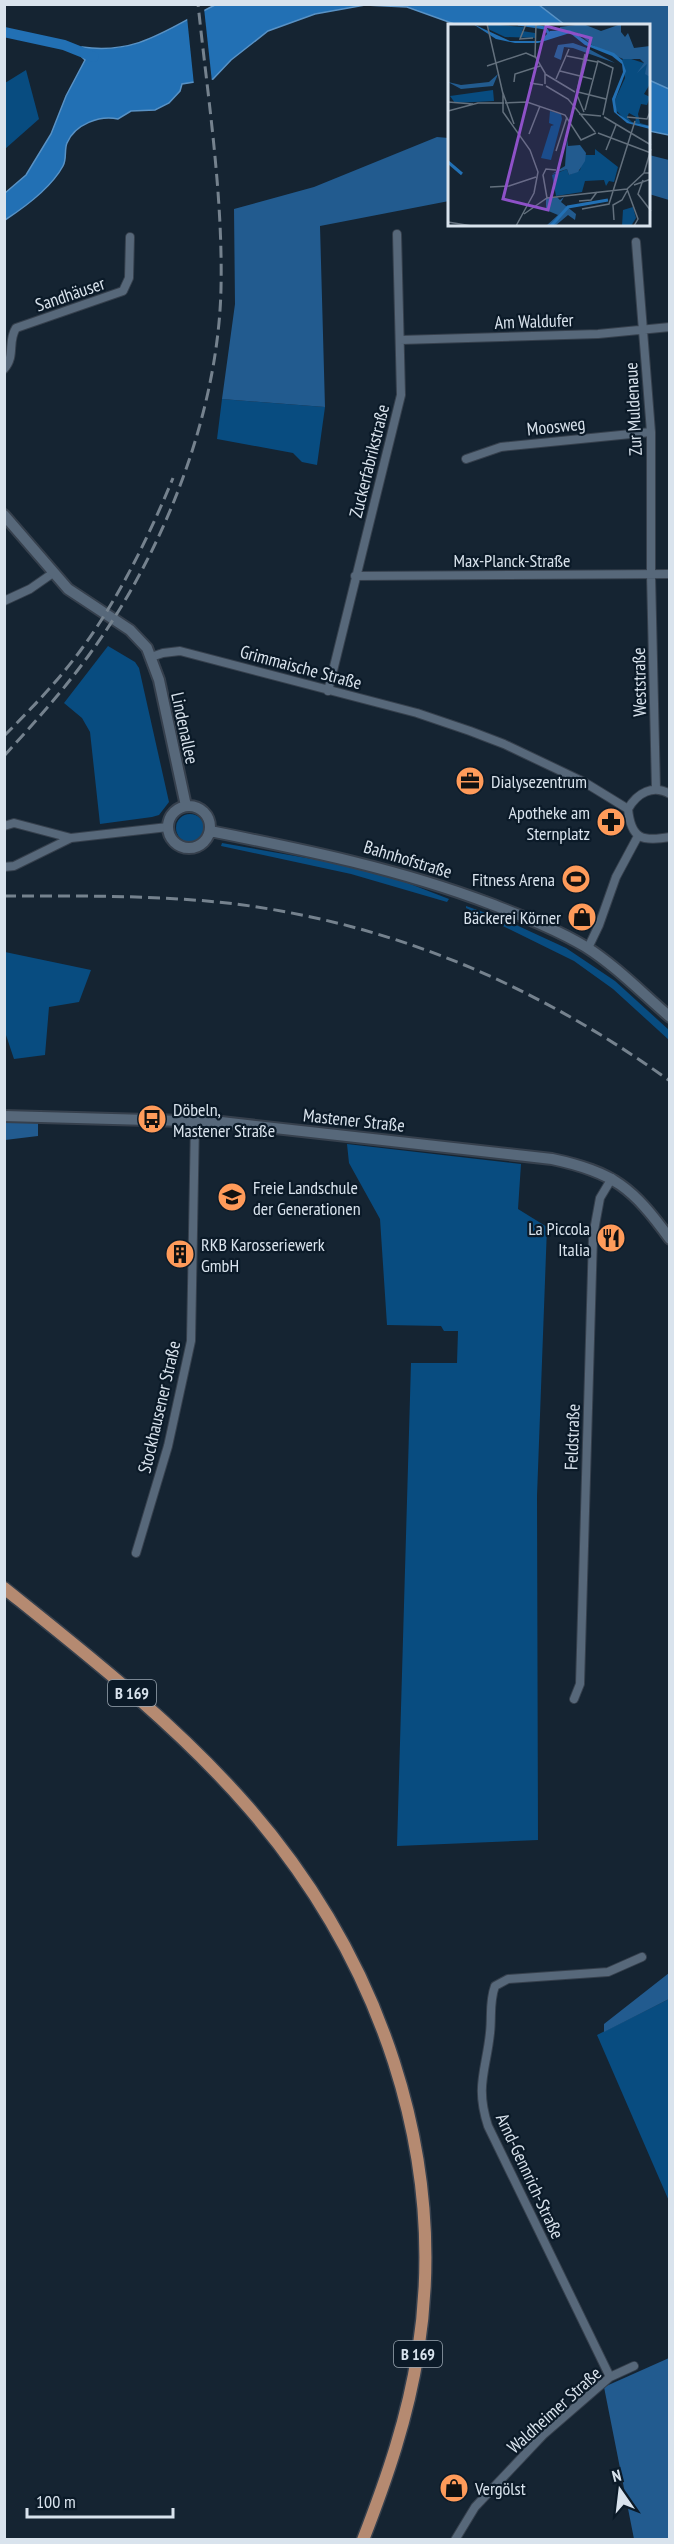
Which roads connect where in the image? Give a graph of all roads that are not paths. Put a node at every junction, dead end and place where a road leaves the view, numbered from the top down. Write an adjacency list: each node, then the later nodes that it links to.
1 (398, 234): 6 (street, Zuckerfabrikstraße)
2 (130, 237): 7 (street, Sandhäuser)
3 (636, 242): 5 (street, Zur Muldenaue)
4 (669, 327): 5 (street, Am Waldufer)
5 (643, 329): 6 (street, Am Waldufer); 8 (street, Zur Muldenaue)
6 (400, 340): 14 (street, Zuckerfabrikstraße)
7 (4, 369)
8 (651, 432): 9 (street, Moosweg); 13 (street, Zur Muldenaue)
9 (466, 459)
10 (4, 515): 11 (main road)
11 (53, 573): 15 (street); 16 (main road)
12 (669, 574): 13 (street, Max-Planck-Straße)
13 (651, 575): 14 (street, Max-Planck-Straße); 18 (street, Weststraße)
14 (355, 576): 17 (street, Zuckerfabrikstraße)
15 (4, 601)
16 (151, 657): 17 (street, Grimmaische Straße); 20 (main road, Lindenallee)
17 (328, 691): 21 (street, Grimmaische Straße)
18 (656, 789): 19 (street); 21 (street)
19 (669, 794)
20 (186, 806): 23 (main road); 24 (main road)
21 (628, 809): 25 (street)
22 (4, 826): 27 (street)
23 (168, 827): 24 (main road); 27 (street)
24 (210, 831): 29 (main road, Bahnhofstraße)
25 (638, 836): 26 (street); 29 (street)
26 (669, 837)
27 (71, 838): 28 (street)
28 (4, 867)
29 (588, 948): 30 (main road, Bahnhofstraße)
30 (669, 1017)
31 (4, 1116): 32 (main road, Mastener Straße)
32 (195, 1121): 33 (main road, Mastener Straße); 35 (street, Stockhausener Straße)
33 (612, 1178): 34 (main road, Mastener Straße); 37 (street, Feldstraße)
34 (669, 1239)
35 (136, 1553)
36 (4, 1588): 41 (main road, B 169)
37 (574, 1699)
38 (642, 1957): 40 (street, Arnd-Gennrich-Straße)
39 (634, 2366): 40 (street, Waldheimer Straße)
40 (610, 2377): 42 (street, Waldheimer Straße)
41 (363, 2540)
42 (455, 2540)

